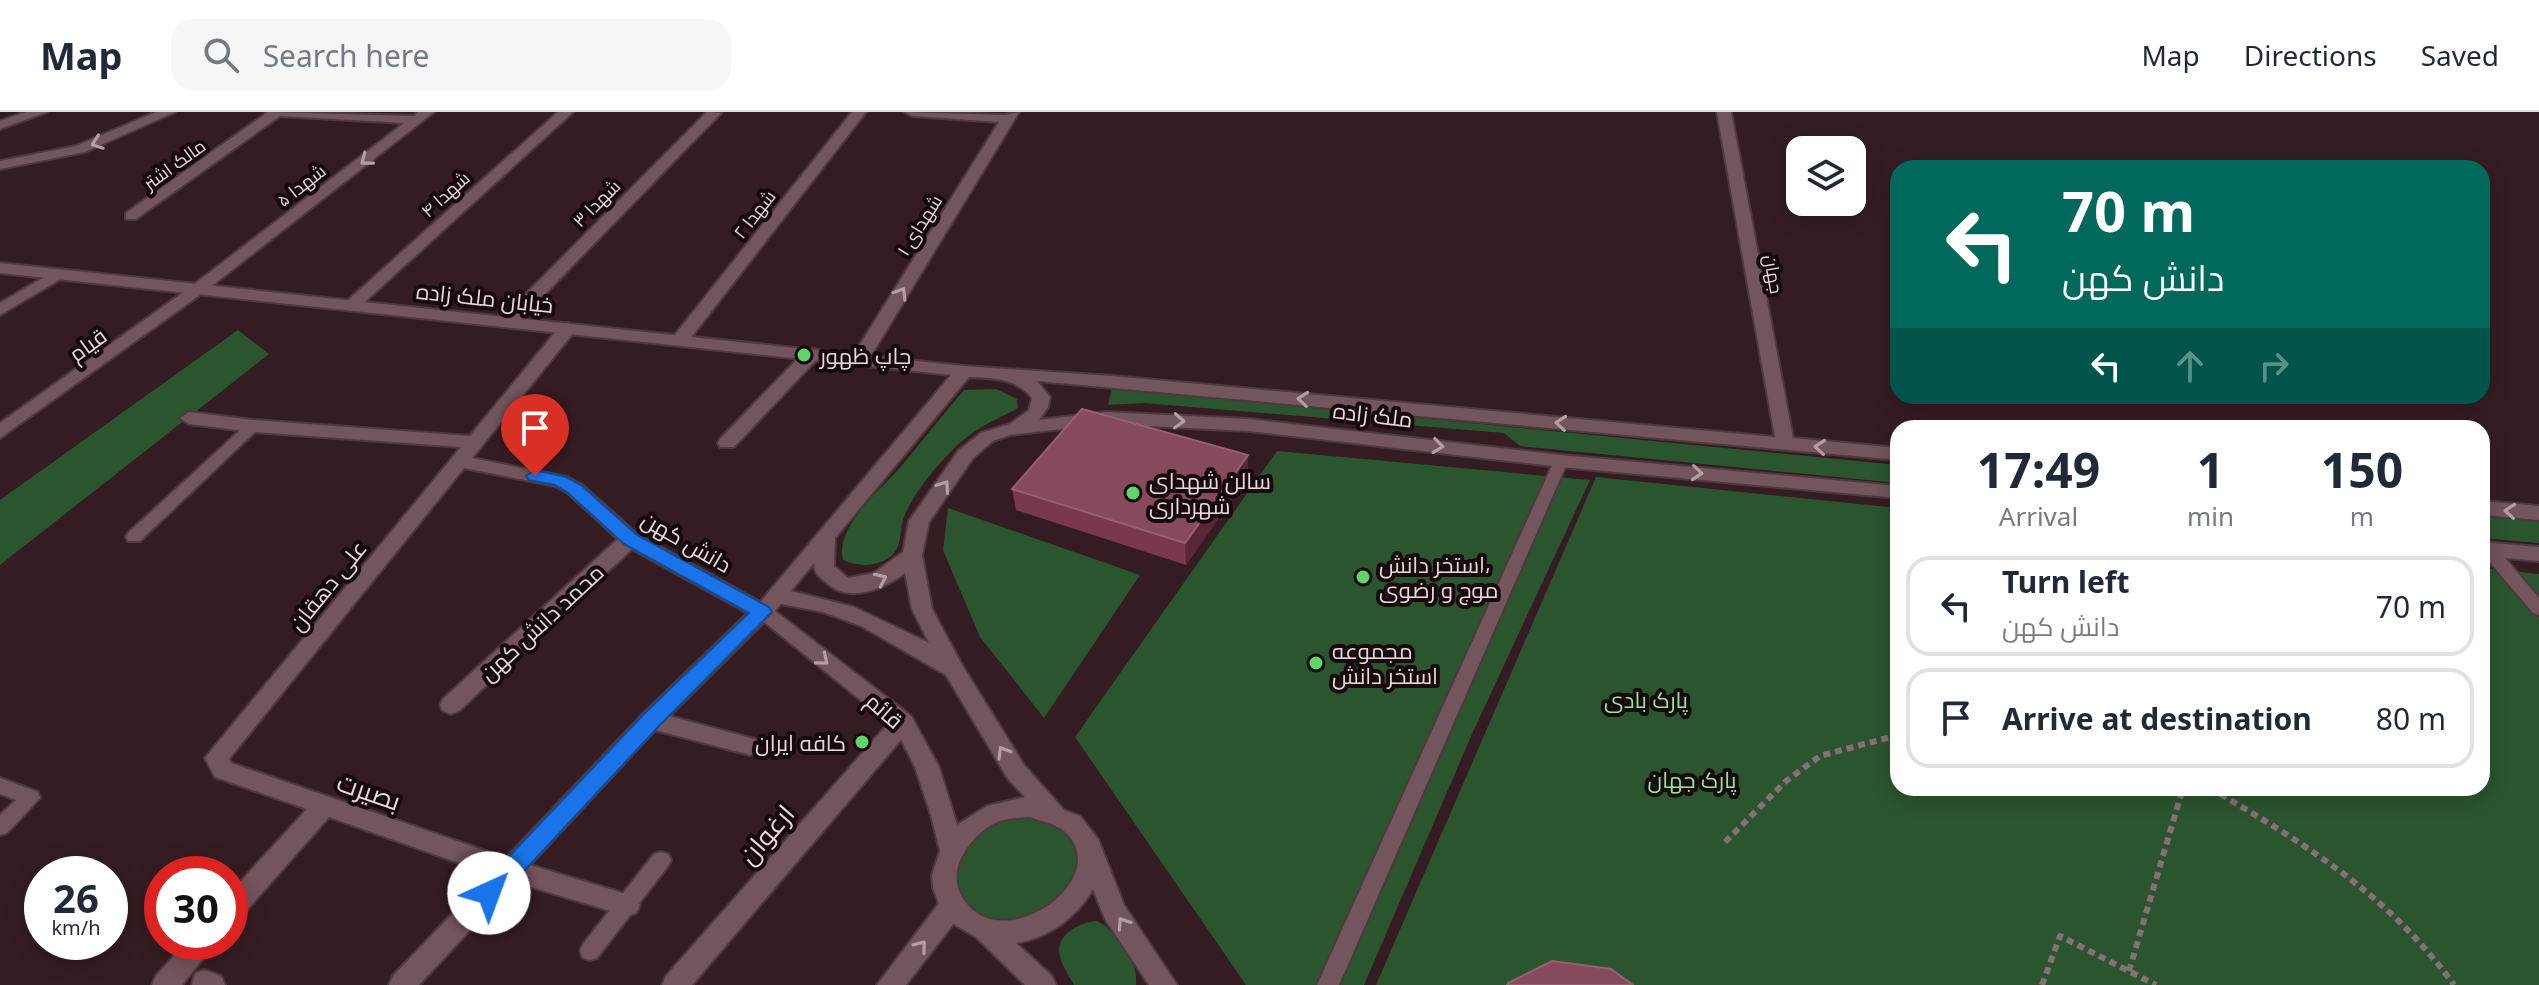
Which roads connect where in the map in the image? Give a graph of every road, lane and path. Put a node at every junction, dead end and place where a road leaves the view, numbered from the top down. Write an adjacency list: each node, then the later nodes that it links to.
1 (40, 112): 12 (street)
2 (168, 112): 13 (street, one-way to 13)
3 (276, 112): 11 (street, مالک اشتر); 14 (street, مالک اشتر)
4 (566, 112): 18 (street, شهدا ۴)
5 (711, 112): 6 (street); 20 (street, شهدا ۳)
6 (723, 112)
7 (859, 112): 22 (street, شهدا ۲)
8 (912, 112): 10 (street)
9 (1724, 112): 35 (street, جهان)
10 (1010, 115): 24 (street, شهدای ۱, one-way to 10)
11 (422, 116): 17 (street, شهدا ۵, one-way to 17)
12 (0, 125)
13 (0, 165)
14 (131, 216)
15 (0, 268): 16 (street, خیابان ملک زاده)
16 (58, 274): 17 (street, خیابان ملک زاده); 19 (street)
17 (198, 289): 18 (street, خیابان ملک زاده); 32 (street, قیام)
18 (352, 305): 20 (street, خیابان ملک زاده)
19 (0, 310)
20 (508, 322): 21 (street, خیابان ملک زاده)
21 (568, 328): 22 (street, خیابان ملک زاده); 33 (street, علی دهقان)
22 (680, 340): 23 (street, خیابان ملک زاده)
23 (812, 354): 24 (street, خیابان ملک زاده); 34 (street)
24 (860, 359): 25 (street, خیابان ملک زاده)
25 (964, 371): 26 (street, ملک زاده); 43 (street)
26 (1003, 374): 27 (street, ملک زاده); 31 (street)
27 (1112, 381): 29 (street); 35 (street, ملک زاده, one-way to 27)
28 (189, 418): 30 (street)
29 (1106, 418): 31 (street, ملک زاده); 38 (street, ملک زاده, one-way to 38)
30 (253, 426): 33 (street); 42 (lane)
31 (1007, 430): 47 (street, ملک زاده, one-way to 31)
32 (0, 432)
33 (474, 442): 37 (street, علی دهقان)
34 (727, 443)
35 (1785, 443): 36 (street, ملک زاده, one-way to 35)
36 (1890, 453)
37 (459, 461): 44 (street, دانش کهن); 57 (street, علی دهقان)
38 (1561, 461): 39 (street, ملک زاده, one-way to 39); 82 (lane)
39 (1890, 491)
40 (2490, 509): 41 (street, one-way to 40)
41 (2539, 513)
42 (134, 537)
43 (825, 538): 47 (street, one-way to 47); 49 (street)
44 (630, 539): 49 (street, دانش کهن); 52 (street, محمد دانش کهن)
45 (2490, 549): 46 (street)
46 (2539, 554)
47 (912, 555): 51 (street)
48 (2490, 555): 50 (lane)
49 (770, 604): 51 (street); 53 (street); 54 (street, قائم, one-way to 54)
50 (2539, 609)
51 (954, 670): 62 (street, one-way to 51)
52 (451, 705)
53 (651, 720): 56 (street); 68 (street)
54 (903, 722): 65 (street, قائم); 78 (street, ارغوان)
55 (1890, 737): 64 (path)
56 (750, 746)
57 (217, 758): 61 (street, بصیرت)
58 (0, 786): 63 (lane)
59 (2181, 796): 75 (path)
60 (2224, 796): 85 (path)
61 (325, 805): 68 (street, بصیرت); 69 (street)
62 (1053, 811): 65 (street); 66 (street)
63 (0, 827)
64 (1725, 842)
65 (951, 849): 71 (street)
66 (1092, 856): 72 (street); 81 (street, one-way to 66)
67 (661, 860): 70 (lane)
68 (510, 870): 70 (street, بصیرت); 77 (street)
69 (248, 891)
70 (627, 905): 73 (lane)
71 (952, 906): 72 (street); 79 (street, one-way to 71)
72 (986, 931): 80 (street)
73 (590, 951)
74 (187, 960): 76 (street)
75 (2129, 971): 83 (path); 84 (path)
76 (165, 985)
77 (402, 985)
78 (675, 985)
79 (890, 985)
80 (1043, 985)
81 (1164, 985)
82 (1328, 985)
83 (2042, 985)
84 (2156, 985)
85 (2454, 985)

